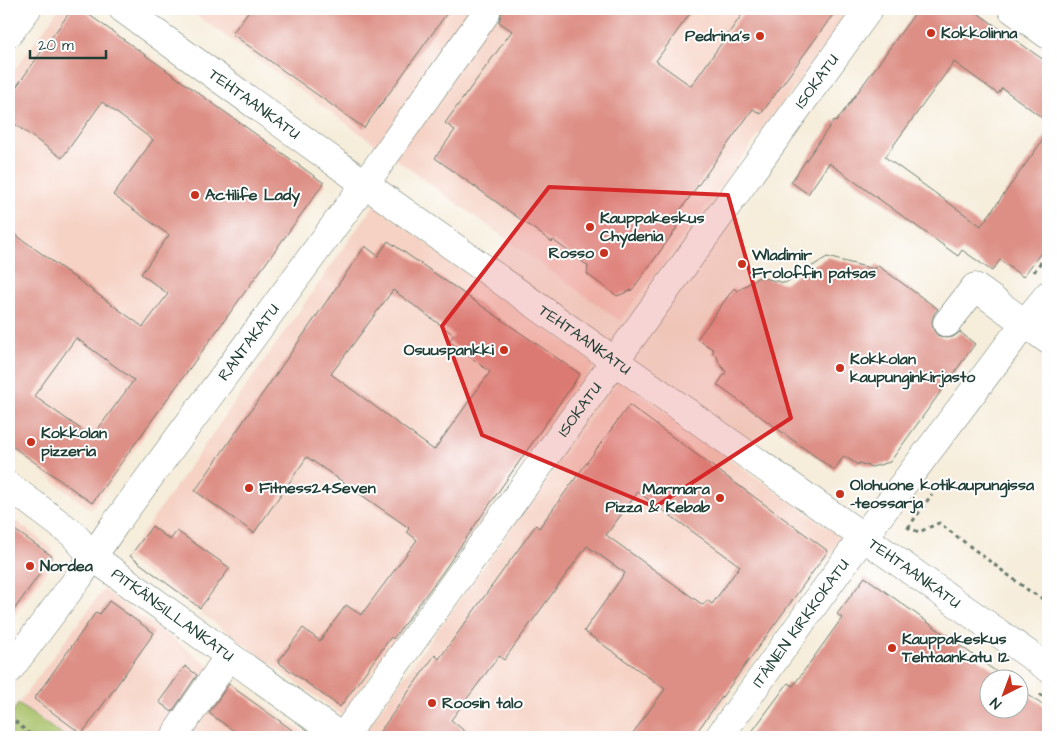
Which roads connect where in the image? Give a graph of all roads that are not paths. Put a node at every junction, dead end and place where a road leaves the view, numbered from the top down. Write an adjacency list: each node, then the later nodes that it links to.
1 (27, 9): 6 (street)
2 (122, 9): 8 (street, TEHTAANKATU)
3 (869, 9): 13 (street, ISOKATU)
4 (1012, 9): 7 (street)
5 (486, 13): 8 (street, RANTAKATU)
6 (9, 33)
7 (1048, 35)
8 (365, 184): 13 (street, TEHTAANKATU); 16 (street, RANTAKATU)
9 (1048, 295): 11 (street, ITÄINEN KIRKKOKATU)
10 (947, 323): 11 (street)
11 (1025, 323): 12 (street); 15 (street, ITÄINEN KIRKKOKATU)
12 (1048, 340)
13 (615, 361): 15 (street, TEHTAANKATU); 21 (street, ISOKATU)
14 (9, 486): 16 (street, PITKÄNSILLANKATU)
15 (864, 536): 18 (street, TEHTAANKATU); 22 (street, ITÄINEN KIRKKOKATU)
16 (92, 557): 17 (street, PITKÄNSILLANKATU); 19 (street, RANTAKATU)
17 (229, 656): 20 (street); 21 (street, PITKÄNSILLANKATU)
18 (1048, 668)
19 (9, 670)
20 (177, 732)
21 (342, 737)
22 (719, 737)

